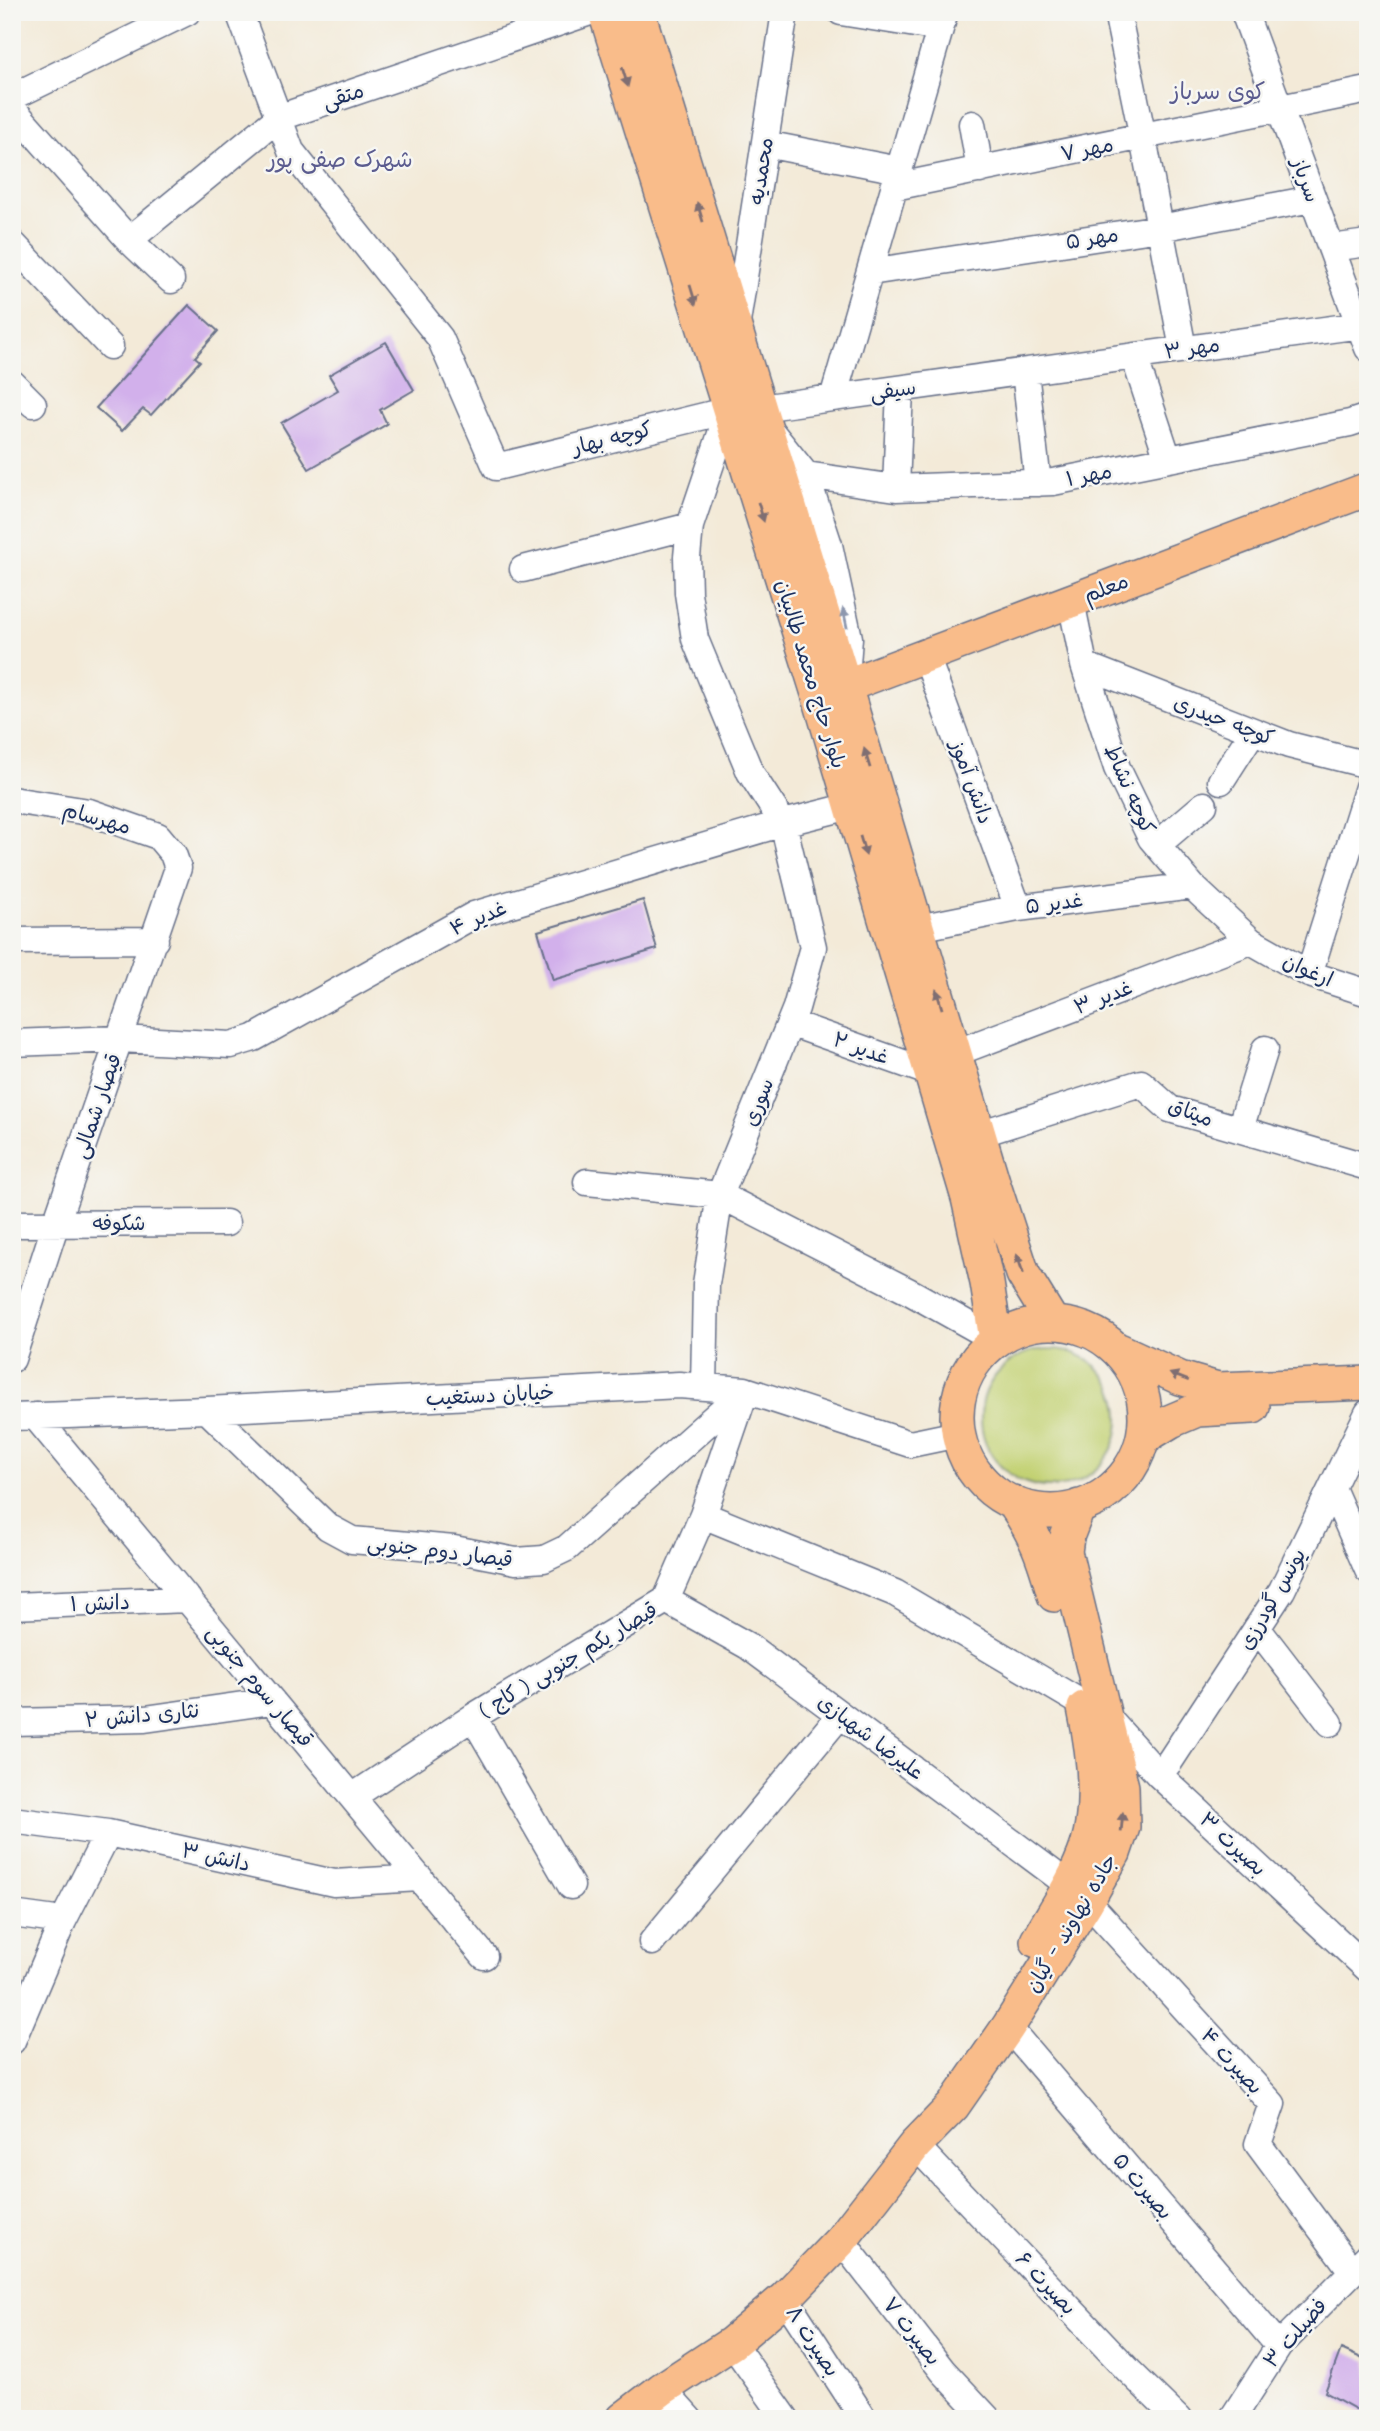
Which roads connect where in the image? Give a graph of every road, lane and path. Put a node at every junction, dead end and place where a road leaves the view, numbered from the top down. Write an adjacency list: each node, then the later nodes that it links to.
1 (187, 12): 12 (street)
2 (239, 12): 15 (street)
3 (590, 12): 15 (street, متقی)
4 (605, 12): 39 (main road, بلوار حاج محمد طالبیان, one-way to 39)
5 (638, 12): 29 (main road, بلوار حاج محمد طالبیان, one-way to 5)
6 (785, 12): 18 (street, محمدیه)
7 (841, 12): 10 (street)
8 (1117, 12): 17 (street)
9 (1244, 12): 14 (street, سرباز)
10 (942, 20): 20 (street)
11 (1368, 90): 14 (street, مهر ۷)
12 (12, 97)
13 (12, 108): 23 (street)
14 (1280, 110): 17 (street, مهر ۷); 21 (street, سرباز)
15 (278, 118): 23 (street, متقی); 39 (street, کوچه بهار)
16 (972, 124): 19 (street)
17 (1143, 138): 19 (street, مهر ۷); 22 (street)
18 (765, 144): 20 (street); 29 (street, محمدیه)
19 (980, 170): 20 (street, مهر ۷)
20 (897, 178): 27 (street)
21 (1312, 199): 22 (street, مهر ۵); 26 (street, سرباز)
22 (1160, 228): 27 (street, مهر ۵); 32 (street)
23 (130, 240): 28 (street)
24 (12, 243): 31 (street)
25 (1368, 243): 26 (street)
26 (1331, 248): 30 (street, سرباز)
27 (870, 272): 37 (street)
28 (171, 280)
29 (736, 330): 39 (main road, بلوار حاج محمد طالبیان)
30 (1365, 332): 32 (street, مهر ۳)
31 (110, 346)
32 (1183, 349): 33 (street, مهر ۳)
33 (1134, 356): 34 (street, مهر ۳); 41 (street)
34 (1025, 372): 36 (street, سیفی); 43 (street)
35 (12, 383): 38 (street)
36 (900, 389): 37 (street, سیفی); 44 (street)
37 (833, 398): 39 (street, سیفی)
38 (33, 404)
39 (751, 414): 42 (street); 46 (street, سوری); 51 (main road, بلوار حاج محمد طالبیان); 58 (main road, بلوار حاج محمد طالبیان, one-way to 58)
40 (1368, 416): 41 (street, مهر ۱)
41 (1168, 459): 43 (street, مهر ۱)
42 (806, 475): 44 (street, مهر ۱); 51 (street, one-way to 42)
43 (1038, 483): 44 (street, مهر ۱)
44 (896, 488)
45 (1368, 489): 48 (main road, معلم)
46 (690, 526): 47 (street); 59 (street, سوری)
47 (523, 569)
48 (1071, 601): 49 (main road, معلم); 50 (street, کوچه نشاط)
49 (926, 656): 51 (main road, معلم); 64 (street, دانش آموز)
50 (1084, 665): 52 (street, کوچه حیدری); 60 (street, کوچه نشاط)
51 (845, 686): 65 (main road, بلوار حاج محمد طالبیان, one-way to 51)
52 (1253, 731): 53 (street, کوچه حیدری); 54 (street)
53 (1368, 765)
54 (1221, 781)
55 (1368, 787): 62 (street)
56 (12, 800): 61 (street, مهرسام)
57 (1204, 805): 60 (street)
58 (851, 806): 59 (street, غدیر ۴); 75 (main road, بلوار حاج محمد طالبیان, one-way to 75)
59 (783, 823): 71 (street, سوری); 72 (street, غدیر ۴)
60 (1157, 845): 63 (street, کوچه نشاط)
61 (173, 854): 66 (street, قیصار شمالی)
62 (1356, 867): 69 (street)
63 (1192, 886): 64 (street, غدیر ۵); 68 (street, کوچه نشاط)
64 (1018, 908): 65 (street, غدیر ۵)
65 (918, 928): 75 (main road, بلوار حاج محمد طالبیان, one-way to 65)
66 (155, 940): 67 (street); 72 (street, قیصار شمالی)
67 (12, 941)
68 (1251, 942): 69 (street, ارغوان); 75 (street, غدیر ۳)
69 (1310, 974): 70 (street, ارغوان)
70 (1368, 993)
71 (790, 1023): 75 (street, غدیر ۲); 80 (street, سوری)
72 (120, 1039): 73 (street, غدیر ۴); 81 (street, قیصار شمالی)
73 (12, 1043)
74 (1265, 1048): 76 (street)
75 (943, 1063): 77 (main road, بلوار حاج محمد طالبیان); 85 (main road, بلوار حاج محمد طالبیان)
76 (1240, 1129): 77 (street, میثاق); 78 (street, میثاق)
77 (979, 1134): 84 (main road, بلوار حاج محمد طالبیان, one-way to 77)
78 (1368, 1167)
79 (587, 1182): 80 (street)
80 (720, 1195): 85 (street); 89 (street, سوری)
81 (56, 1223): 82 (street, شکوفه); 83 (street, شکوفه); 87 (street, قیصار شمالی)
82 (226, 1223)
83 (12, 1224)
84 (1054, 1323): 85 (main road); 86 (main road)
85 (996, 1340): 95 (main road)
86 (1117, 1349): 88 (main road, one-way to 86); 96 (main road)
87 (12, 1359)
88 (1368, 1383)
89 (704, 1387): 90 (street, خیابان دستغیب); 92 (street, خیابان دستغیب)
90 (745, 1390): 92 (street, قیصار دوم جنوبی); 95 (street, خیابان دستغیب); 100 (street, قیصار یکم جنوبی ( کاج ))
91 (1368, 1403): 96 (main road)
92 (207, 1410): 94 (street, خیابان دستغیب)
93 (1368, 1413): 97 (street, یونس گودرزی)
94 (24, 1417): 102 (street, قیصار سوم جنوبی)
95 (958, 1434): 98 (main road)
96 (1143, 1438): 99 (main road)
97 (1332, 1488): 101 (street); 105 (street, یونس گودرزی)
98 (1013, 1502): 99 (main road); 107 (main road, جاده نهاوند - گیان)
99 (1079, 1506): 107 (main road, جاده نهاوند - گیان)
100 (703, 1515): 103 (street, قیصار یکم جنوبی ( کاج )); 107 (street, بصیرت ۳)
101 (1368, 1570)
102 (188, 1599): 104 (street, دانش ۱); 106 (street, قیصار سوم جنوبی)
103 (666, 1600): 108 (street, علیرضا شهبازی); 109 (street, قیصار یکم جنوبی ( کاج ))
104 (12, 1606)
105 (1257, 1628): 111 (street); 112 (street, یونس گودرزی)
106 (272, 1701): 110 (street, نثاری دانش ۲); 113 (street, قیصار سوم جنوبی)
107 (1093, 1709): 112 (street, بصیرت ۳); 118 (main road, جاده نهاوند - گیان)
108 (840, 1715): 118 (street, علیرضا شهبازی); 121 (street)
109 (472, 1717): 113 (street, قیصار یکم جنوبی ( کاج )); 117 (street)
110 (12, 1722)
111 (1330, 1723)
112 (1159, 1775): 123 (street, بصیرت ۳)
113 (352, 1797): 116 (street, قیصار سوم جنوبی)
114 (12, 1820): 115 (street, دانش ۳)
115 (108, 1833): 116 (street, دانش ۳); 120 (street)
116 (420, 1878): 122 (street, قیصار سوم جنوبی)
117 (571, 1886)
118 (1078, 1893): 124 (main road, جاده نهاوند - گیان); 126 (main road, جاده نهاوند - گیان); 128 (street, بصیرت ۴)
119 (12, 1914): 120 (street)
120 (63, 1921): 125 (street)
121 (652, 1942)
122 (484, 1956)
123 (1368, 1969)
124 (1008, 2027): 126 (main road, جاده نهاوند - گیان); 131 (street, بصیرت ۵)
125 (12, 2041)
126 (915, 2145): 127 (main road, جاده نهاوند - گیان); 138 (street, بصیرت ۶)
127 (841, 2240): 129 (main road, جاده نهاوند - گیان); 137 (street, بصیرت ۷)
128 (1360, 2263): 131 (street, فضیلت ۳)
129 (785, 2298): 130 (main road, جاده نهاوند - گیان); 136 (street, بصیرت ۸)
130 (732, 2343): 132 (main road, جاده نهاوند - گیان); 135 (street)
131 (1279, 2346): 139 (street, فضیلت ۳)
132 (662, 2389): 133 (main road, جاده نهاوند - گیان); 134 (street)
133 (623, 2419)
134 (689, 2419)
135 (786, 2419)
136 (864, 2419)
137 (988, 2419)
138 (1178, 2419)
139 (1231, 2419)

